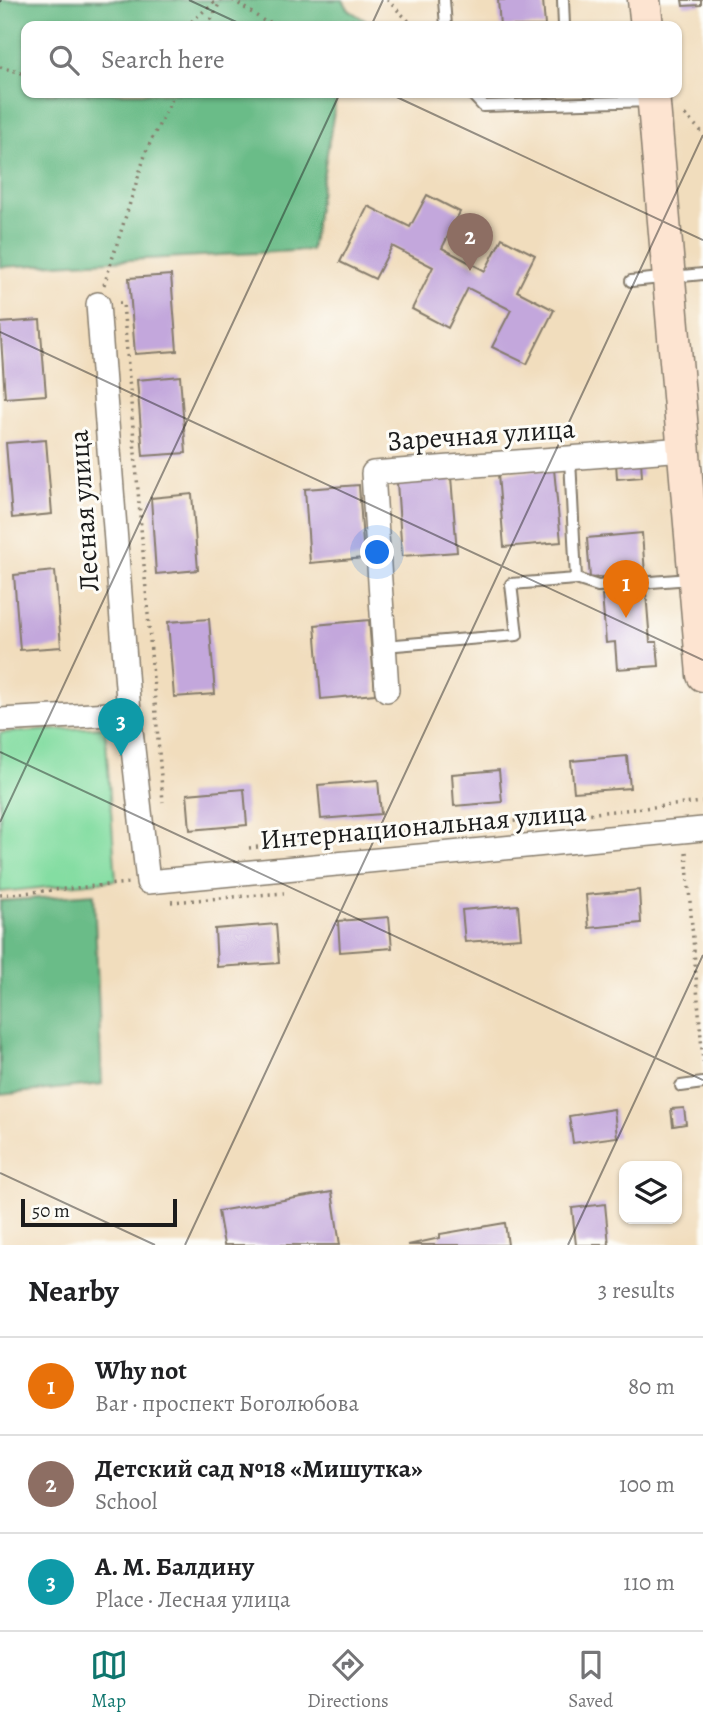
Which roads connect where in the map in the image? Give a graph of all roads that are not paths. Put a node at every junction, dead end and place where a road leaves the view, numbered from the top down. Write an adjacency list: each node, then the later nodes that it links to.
1 (444, 0): 4 (lane)
2 (563, 0): 5 (lane)
3 (644, 0): 6 (main road)
4 (446, 21)
5 (564, 21)
6 (646, 21)
7 (476, 98): 8 (lane)
8 (568, 98)
9 (653, 98): 11 (main road)
10 (703, 274): 11 (lane)
11 (668, 278): 12 (lane); 14 (main road)
12 (631, 281)
13 (98, 304): 22 (street, Лесная улица)
14 (684, 449): 15 (street, Заречная улица); 16 (main road)
15 (570, 459): 18 (lane); 19 (street, Заречная улица)
16 (696, 506): 17 (main road)
17 (695, 578): 18 (lane); 20 (main road)
18 (576, 579): 19 (lane)
19 (384, 646): 21 (street, Заречная улица)
20 (703, 675)
21 (387, 690)
22 (130, 713): 23 (street); 25 (street, Лесная улица)
23 (0, 720)
24 (694, 830): 25 (street, Интернациональная улица)
25 (148, 882)
26 (703, 1083): 27 (lane)
27 (681, 1086)

